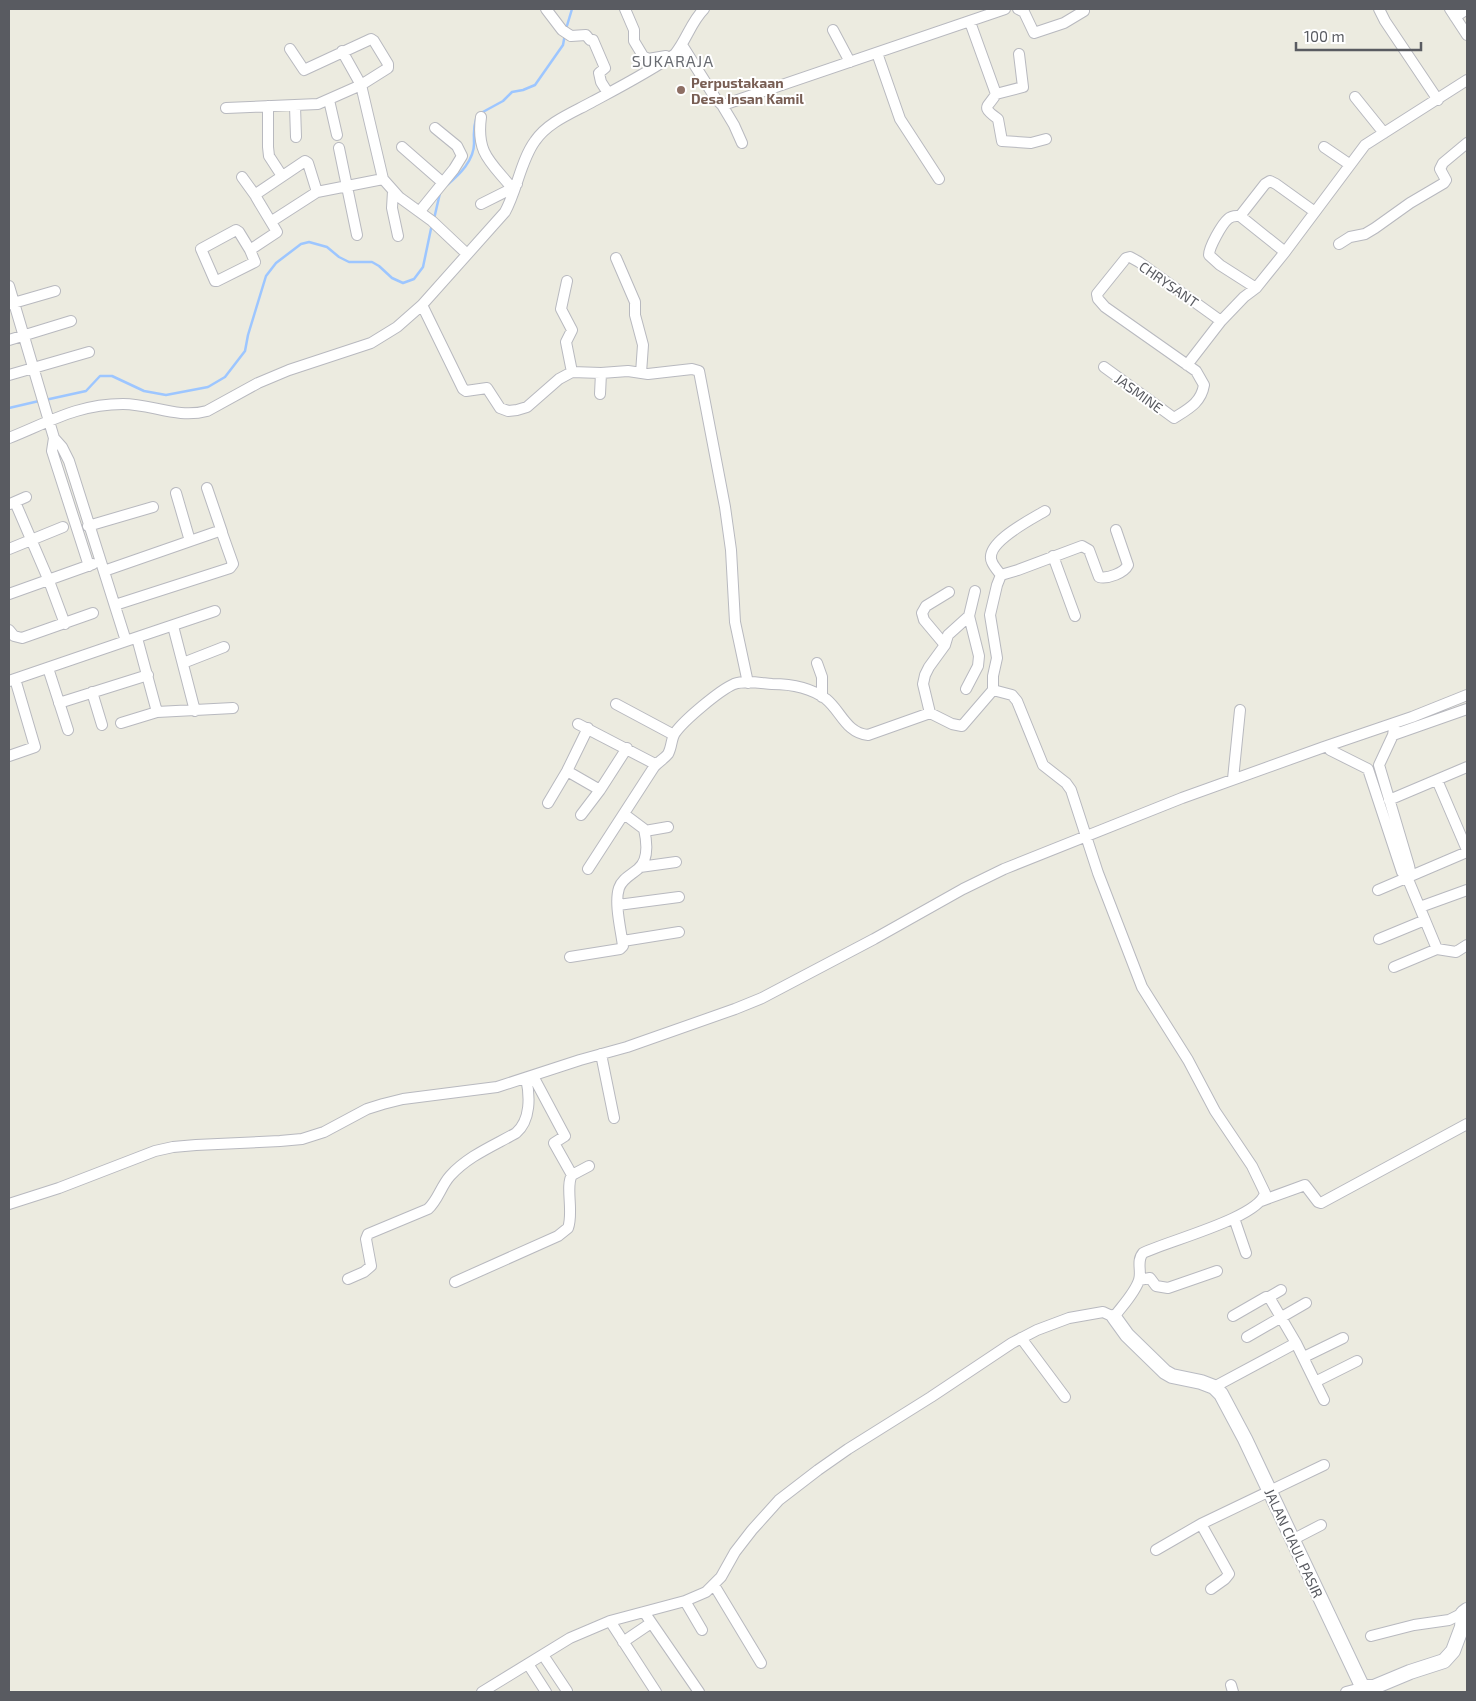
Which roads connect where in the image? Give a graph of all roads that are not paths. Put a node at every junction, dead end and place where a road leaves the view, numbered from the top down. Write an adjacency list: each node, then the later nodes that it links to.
1 (546, 9): 22 (street)
2 (625, 9): 18 (street)
3 (704, 9): 13 (street)
4 (1005, 9): 10 (street)
5 (1018, 9): 8 (street)
6 (1380, 9): 26 (street)
7 (1467, 9): 9 (street)
8 (1084, 11)
9 (1452, 11): 12 (street)
10 (970, 22): 16 (street); 23 (street)
11 (833, 30): 19 (street)
12 (1467, 35)
13 (682, 45): 18 (street); 27 (street)
14 (290, 49): 15 (street)
15 (342, 51): 21 (street); 21 (street)
16 (877, 53): 19 (street); 46 (street)
17 (1019, 54): 23 (street)
18 (669, 58): 22 (street)
19 (850, 62): 27 (street)
20 (1467, 80): 26 (street)
21 (361, 85): 25 (street); 45 (street)
22 (608, 93): 49 (street)
23 (996, 94): 36 (street)
24 (1354, 97): 33 (street)
25 (330, 100): 29 (street); 34 (street)
26 (1438, 100): 33 (street)
27 (722, 105): 38 (street)
28 (268, 106): 29 (street); 30 (street); 43 (street)
29 (295, 106): 35 (street)
30 (226, 108)
31 (481, 117): 49 (street)
32 (435, 128): 47 (street)
33 (1384, 134): 42 (street)
34 (337, 135)
35 (296, 137)
36 (1046, 139)
37 (1467, 142): 60 (street)
38 (742, 143)
39 (402, 147): 47 (street)
40 (1324, 147): 42 (street)
41 (340, 148): 48 (street)
42 (1349, 164): 55 (street)
43 (282, 176): 51 (street); 52 (street)
44 (242, 177): 52 (street)
45 (383, 179): 48 (street); 50 (street)
46 (939, 179)
47 (442, 182): 54 (street)
48 (347, 185): 51 (street); 58 (street)
49 (515, 186): 53 (street); 63 (street)
50 (393, 191): 54 (street); 59 (street)
51 (317, 192): 57 (street)
52 (255, 195): 57 (street)
53 (481, 204)
54 (420, 211): 63 (street)
55 (1315, 212): 56 (street); 62 (street)
56 (1240, 216): 62 (street); 67 (street)
57 (272, 222): 61 (street)
58 (357, 235)
59 (398, 236)
60 (1340, 244)
61 (250, 250): 61 (street)
62 (1285, 252): 67 (street)
63 (468, 254): 70 (street)
64 (616, 258): 81 (street)
65 (567, 282): 79 (street)
66 (9, 286): 69 (street)
67 (1256, 288): 72 (street)
68 (55, 291): 69 (street)
69 (12, 303): 73 (street)
70 (422, 305): 79 (street); 84 (street)
71 (71, 321): 73 (street)
72 (1221, 321): 76 (street); 76 (street, CHRYSANT)
73 (24, 335): 74 (street); 78 (street)
74 (9, 340)
75 (89, 352): 78 (street)
76 (1187, 365): 77 (street, JASMINE)
77 (1104, 367)
78 (33, 368): 82 (street); 84 (street)
79 (572, 372): 80 (street)
80 (601, 373): 81 (street); 83 (street)
81 (641, 374): 127 (street)
82 (9, 375)
83 (600, 394)
84 (49, 422): 85 (street); 86 (street)
85 (9, 438)
86 (54, 438): 87 (street); 88 (street)
87 (74, 483): 88 (street); 95 (street)
88 (63, 486): 103 (street)
89 (207, 488): 98 (street)
90 (176, 493): 100 (street)
91 (26, 497): 92 (street)
92 (12, 503): 99 (street)
93 (153, 507): 95 (street)
94 (1045, 511): 105 (street)
95 (88, 526): 104 (street)
96 (63, 527): 99 (street)
97 (1116, 530): 102 (street)
98 (222, 532): 100 (street); 110 (street)
99 (32, 540): 101 (street); 106 (street)
100 (190, 541): 104 (street)
101 (9, 549)
102 (1054, 556): 105 (street); 114 (street)
103 (89, 566): 104 (street); 106 (street)
104 (103, 566): 110 (street)
105 (1001, 575): 129 (street)
106 (49, 581): 109 (street); 115 (street)
107 (975, 591): 113 (street)
108 (950, 592): 120 (street)
109 (9, 594)
110 (115, 605): 119 (street)
111 (215, 611): 116 (street)
112 (93, 613): 115 (street)
113 (969, 616): 120 (street); 128 (street)
114 (1075, 616)
115 (65, 624): 117 (street)
116 (173, 626): 118 (street); 122 (street)
117 (9, 630)
118 (137, 638): 119 (street); 125 (street)
119 (126, 641): 124 (street)
120 (945, 645): 140 (street)
121 (224, 647): 122 (street)
122 (182, 663): 138 (street)
123 (817, 663): 132 (street)
124 (48, 668): 126 (street); 133 (street)
125 (148, 676): 130 (street); 139 (street)
126 (12, 680): 151 (street)
127 (748, 683): 132 (street); 147 (street)
128 (966, 689)
129 (993, 690): 140 (street); 166 (street)
130 (92, 692): 133 (street); 144 (street)
131 (1467, 695): 142 (street)
132 (822, 697): 140 (street)
133 (59, 703): 146 (street)
134 (616, 704): 147 (street)
135 (234, 708): 138 (street)
136 (1467, 709): 148 (street)
137 (1240, 710): 157 (street)
138 (195, 711): 139 (street)
139 (157, 712): 141 (street)
140 (930, 713)
141 (120, 723)
142 (1395, 723): 148 (street); 157 (street)
143 (578, 724): 145 (street)
144 (102, 725)
145 (588, 728): 149 (street); 156 (street)
146 (68, 730)
147 (674, 735): 152 (street)
148 (1392, 735): 153 (street)
149 (627, 748): 152 (street); 159 (street)
150 (1330, 750): 155 (street)
151 (9, 756)
152 (655, 764): 162 (street)
153 (1379, 765): 155 (street); 160 (street)
154 (1467, 767): 158 (street)
155 (1368, 769): 171 (street)
156 (567, 771): 159 (street); 161 (street)
157 (1233, 779): 166 (street)
158 (1437, 780): 160 (street); 167 (street)
159 (600, 790): 163 (street)
160 (1389, 800): 171 (street)
161 (548, 802)
162 (624, 814): 165 (street); 170 (street)
163 (581, 815)
164 (668, 827): 165 (street)
165 (645, 832): 169 (street)
166 (1085, 836): 185 (street); 191 (street)
167 (1467, 851): 171 (street)
168 (676, 862): 169 (street)
169 (640, 868): 175 (street)
170 (588, 869)
171 (1407, 877): 172 (street); 176 (street)
172 (1378, 890)
173 (1467, 890): 176 (street)
174 (679, 897): 175 (street)
175 (618, 905): 180 (street)
176 (1420, 907): 177 (street)
177 (1425, 920): 179 (street); 182 (street)
178 (679, 932): 180 (street)
179 (1379, 939)
180 (623, 942): 183 (street)
181 (1467, 946): 182 (street)
182 (1445, 950): 184 (street)
183 (570, 957)
184 (1394, 967)
185 (601, 1054): 186 (street); 187 (street)
186 (529, 1077): 190 (street); 192 (street); 196 (street)
187 (614, 1118)
188 (1467, 1124): 191 (street)
189 (589, 1166): 190 (street)
190 (572, 1175): 198 (street)
191 (1261, 1201): 193 (street)
192 (9, 1204)
193 (1234, 1218): 194 (street); 197 (street)
194 (1246, 1253)
195 (1217, 1271): 197 (street)
196 (348, 1279)
197 (1139, 1280): 202 (street)
198 (455, 1282)
199 (1281, 1290): 200 (street)
200 (1269, 1297): 203 (street); 204 (street)
201 (1306, 1303): 204 (street)
202 (1114, 1316): 206 (street); 212 (street)
203 (1233, 1316)
204 (1281, 1317): 205 (street); 208 (street)
205 (1247, 1337)
206 (1021, 1338): 213 (street); 221 (street)
207 (1343, 1338): 209 (street)
208 (1296, 1343): 209 (street); 212 (street)
209 (1304, 1357): 211 (street)
210 (1358, 1361): 211 (street)
211 (1316, 1382): 214 (street)
212 (1214, 1387): 216 (street, JALAN CIAUL PASIR)
213 (1064, 1397)
214 (1324, 1400)
215 (1324, 1465): 216 (street)
216 (1270, 1492): 217 (street); 219 (street, JALAN CIAUL PASIR)
217 (1201, 1524): 220 (street); 222 (street)
218 (1321, 1525): 219 (street)
219 (1292, 1540): 234 (street, JALAN CIAUL PASIR)
220 (1156, 1550)
221 (714, 1585): 223 (street); 232 (street)
222 (1211, 1589)
223 (684, 1601): 224 (street); 228 (street)
224 (644, 1612): 226 (street); 227 (street)
225 (1465, 1612): 229 (street); 234 (street)
226 (610, 1621): 230 (street); 231 (street)
227 (651, 1623): 230 (street); 239 (street)
228 (702, 1630)
229 (1371, 1636)
230 (623, 1642): 238 (street)
231 (542, 1655): 233 (street); 237 (street)
232 (761, 1663)
233 (528, 1664): 235 (street); 236 (street)
234 (1365, 1687): 240 (street)
235 (482, 1692)
236 (546, 1692)
237 (567, 1692)
238 (656, 1692)
239 (699, 1692)
240 (1346, 1692)

